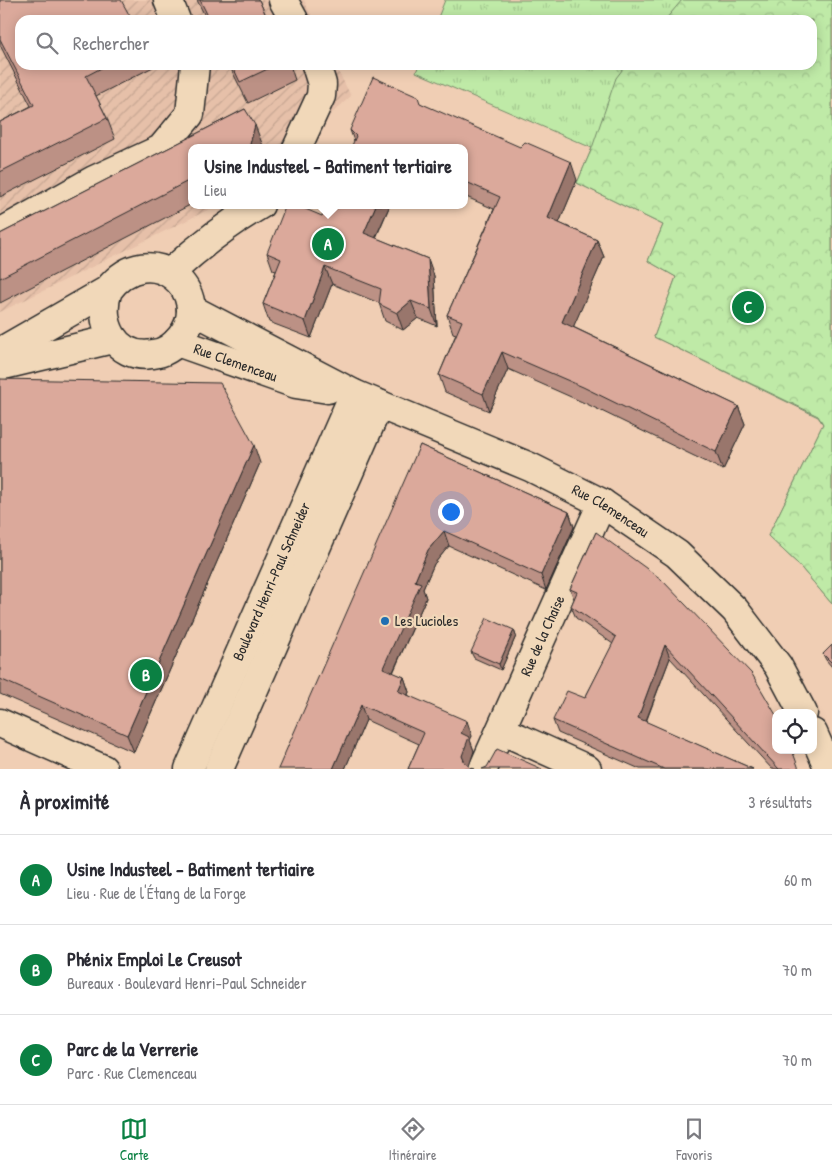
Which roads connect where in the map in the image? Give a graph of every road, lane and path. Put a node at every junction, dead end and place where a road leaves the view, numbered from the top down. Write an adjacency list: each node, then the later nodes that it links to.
1 (168, 0): 3 (street)
2 (283, 0): 4 (street)
3 (174, 15)
4 (291, 15)
5 (194, 70): 9 (street)
6 (318, 70): 7 (street)
7 (299, 144)
8 (254, 209): 10 (street)
9 (0, 232)
10 (170, 273): 11 (street); 12 (street)
11 (108, 290): 13 (street); 15 (street)
12 (191, 309): 14 (street, Rue Clemenceau); 17 (street, Rue Clemenceau)
13 (113, 339): 14 (street, Rue Clemenceau); 16 (street)
14 (177, 342): 17 (street, Rue Clemenceau)
15 (0, 352)
16 (0, 366)
17 (354, 394): 18 (street, Rue Clemenceau); 25 (street, Boulevard Henri-Paul Schneider)
18 (379, 404): 19 (street, Rue Clemenceau); 26 (street, Boulevard Henri-Paul Schneider)
19 (602, 503): 20 (street, Rue Clemenceau); 22 (street, Rue de la Chaise)
20 (801, 709)
21 (0, 723): 24 (street)
22 (501, 730): 27 (street, Rue de la Chaise); 28 (street)
23 (817, 742): 29 (street)
24 (103, 769)
25 (189, 769)
26 (219, 769)
27 (483, 769)
28 (587, 769)
29 (829, 769)

